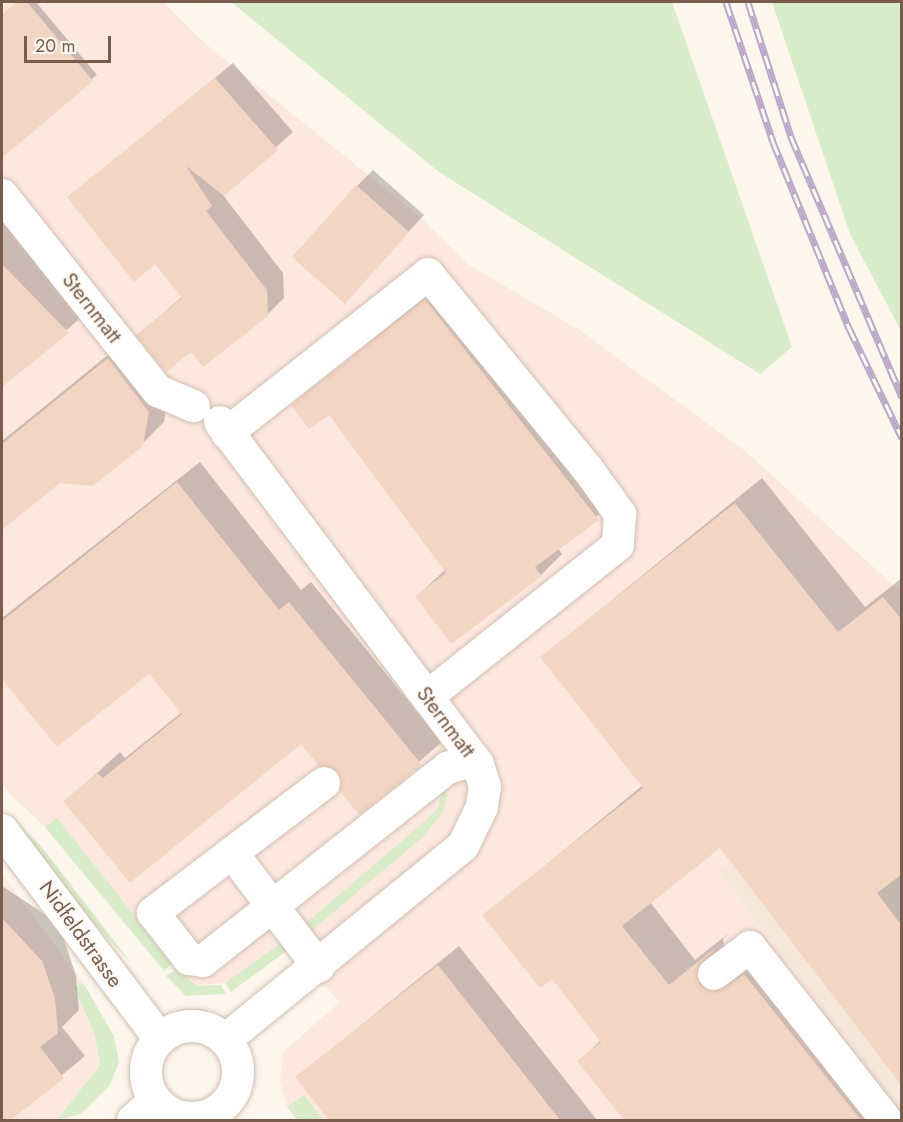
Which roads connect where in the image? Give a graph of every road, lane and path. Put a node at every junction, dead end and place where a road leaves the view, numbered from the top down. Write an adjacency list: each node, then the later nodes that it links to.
1 (2, 195): 2 (street, Sternmatt)
2 (214, 420): 3 (street, Sternmatt); 3 (street)
3 (427, 697): 4 (street, Sternmatt)
4 (475, 760): 8 (street); 9 (street, Sternmatt)
5 (324, 783): 7 (street)
6 (2, 830): 11 (street, Nidfeldstrasse)
7 (232, 854): 8 (street); 8 (street)
8 (272, 906): 9 (street)
9 (319, 967): 12 (street, Sternmatt)
10 (714, 974): 15 (street)
11 (160, 1039): 12 (street); 13 (street)
12 (225, 1040): 14 (street)
13 (144, 1110): 14 (street)
14 (227, 1114)
15 (886, 1120)

